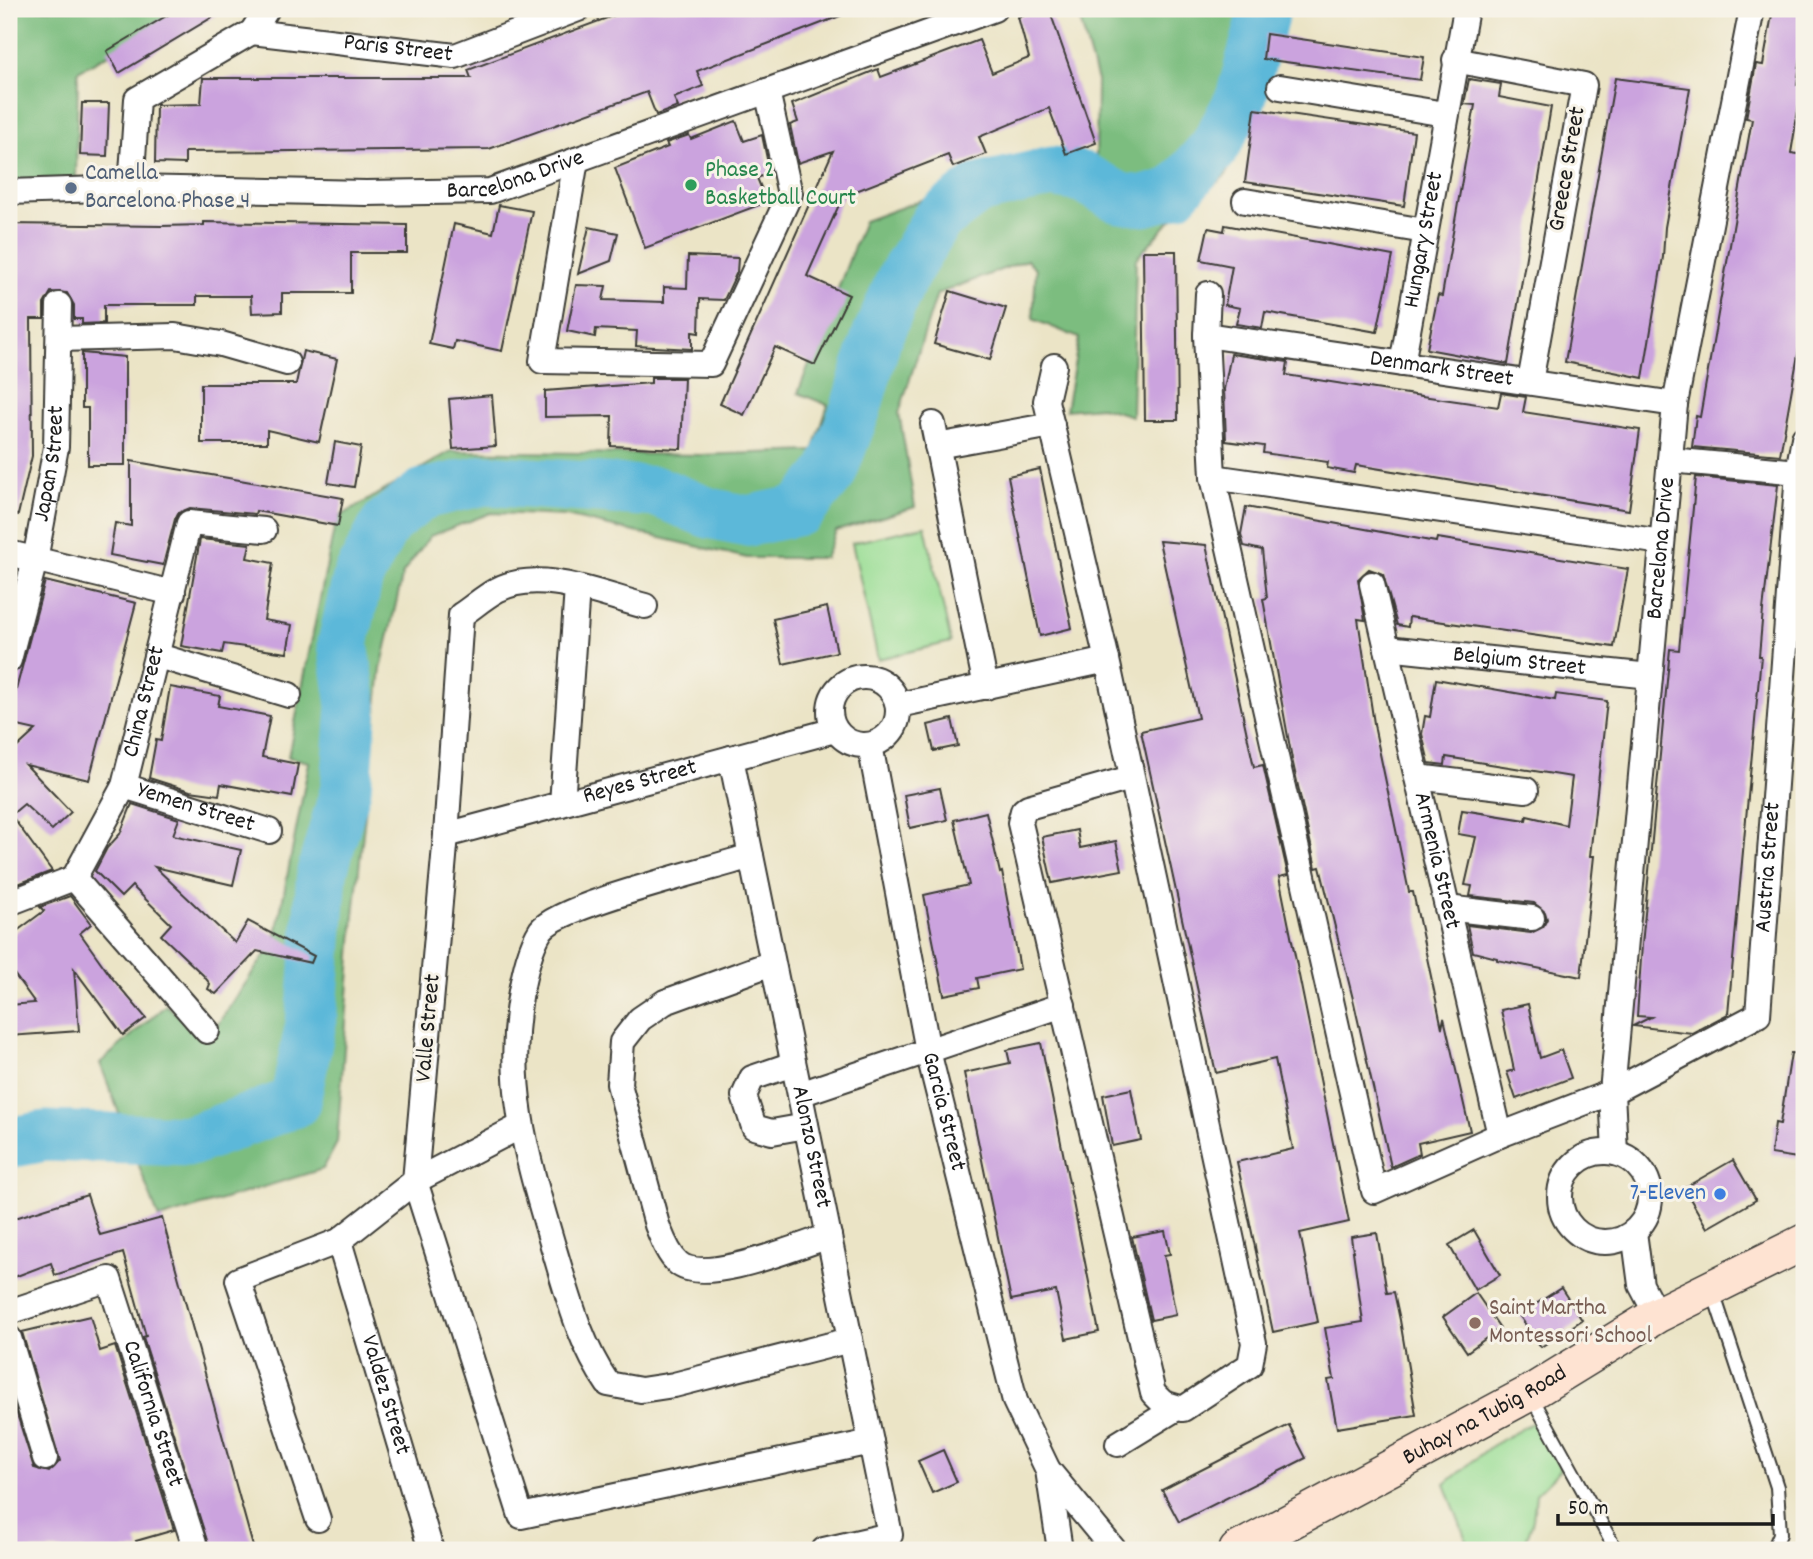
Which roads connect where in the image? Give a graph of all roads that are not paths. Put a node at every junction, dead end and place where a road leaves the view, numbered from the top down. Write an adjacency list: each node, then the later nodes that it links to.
1 (267, 9): 6 (street)
2 (578, 9): 6 (street, Paris Street)
3 (994, 9): 9 (street, Barcelona Drive)
4 (1466, 9): 7 (street, Hungary Street)
5 (1752, 9): 24 (street, Barcelona Drive)
6 (252, 32): 12 (street)
7 (1455, 60): 10 (street, Hungary Street); 23 (street, Greece Street)
8 (1280, 87): 10 (street)
9 (767, 91): 11 (street, Barcelona Drive); 11 (street)
10 (1445, 114): 15 (street, Hungary Street)
11 (576, 160): 12 (street, Barcelona Drive)
12 (131, 188): 13 (street, Barcelona Drive)
13 (9, 192)
14 (1245, 201): 15 (street)
15 (1424, 231): 21 (street, Hungary Street)
16 (1208, 294): 18 (street)
17 (59, 305): 19 (street, Japan Street)
18 (1206, 335): 21 (street, Denmark Street); 29 (street)
19 (59, 339): 20 (street); 33 (street, Japan Street)
20 (287, 363)
21 (1402, 364): 23 (street, Denmark Street)
22 (1054, 366): 25 (street)
23 (1530, 382): 24 (street, Denmark Street)
24 (1675, 404): 27 (street, Barcelona Drive)
25 (1052, 425): 41 (street); 43 (street)
26 (1804, 438): 28 (street, Austria Street)
27 (1670, 460): 28 (street); 31 (street, Barcelona Drive)
28 (1798, 472): 66 (street, Austria Street)
29 (1213, 477): 31 (street); 70 (street)
30 (264, 530): 36 (street, China Street)
31 (1662, 542): 42 (street, Barcelona Drive)
32 (9, 553): 33 (street)
33 (36, 560): 36 (street); 40 (street, Japan Street)
34 (1372, 584): 38 (street, Armenia Street)
35 (578, 588): 37 (street, Valle Street); 53 (street); 55 (street, Valle Street)
36 (173, 593): 39 (street, China Street)
37 (645, 606)
38 (1387, 648): 42 (street, Belgium Street); 49 (street, Armenia Street)
39 (158, 656): 44 (street); 51 (street, China Street)
40 (9, 660)
41 (1107, 660): 43 (street); 50 (street)
42 (1650, 676): 66 (street, Barcelona Drive)
43 (986, 687): 45 (street)
44 (289, 695)
45 (899, 705): 46 (street); 47 (street)
46 (835, 730): 47 (street); 48 (street, Reyes Street)
47 (870, 745): 64 (street, Garcia Street)
48 (731, 758): 53 (street, Reyes Street); 56 (street, Alonzo Street)
49 (1417, 777): 52 (street); 59 (street, Armenia Street)
50 (1131, 779): 62 (street); 83 (street)
51 (124, 786): 54 (street, Yemen Street); 57 (street, China Street)
52 (1526, 790)
53 (562, 804): 55 (street, Reyes Street)
54 (269, 831)
55 (446, 835): 72 (street, Valle Street)
56 (751, 856): 61 (street, Alonzo Street); 69 (street)
57 (74, 878): 58 (street); 63 (street)
58 (9, 903)
59 (1447, 908): 60 (street); 70 (street, Armenia Street)
60 (1532, 918)
61 (772, 963): 65 (street, Alonzo Street); 74 (street)
62 (1063, 1005): 64 (street); 83 (street)
63 (206, 1031)
64 (928, 1051): 67 (street); 87 (street, Garcia Street)
65 (793, 1064): 67 (street, Alonzo Street); 68 (street)
66 (1612, 1092): 70 (street); 71 (street, Barcelona Drive)
67 (800, 1094): 68 (street, Alonzo Street)
68 (806, 1126): 74 (street, Alonzo Street)
69 (519, 1127): 72 (street); 81 (street)
70 (1500, 1135)
71 (1615, 1153): 73 (street); 73 (street)
72 (415, 1181): 75 (street); 84 (street)
73 (1634, 1232): 79 (street)
74 (829, 1236): 81 (street, Alonzo Street)
75 (339, 1241): 88 (street); 91 (street, Valdez Street)
76 (1804, 1242): 77 (main road, Buhay na Tubig Road)
77 (1711, 1287): 79 (main road, Buhay na Tubig Road); 96 (lane)
78 (9, 1312): 89 (street, California Street)
79 (1657, 1315): 82 (main road, Buhay na Tubig Road)
80 (9, 1338): 86 (street)
81 (850, 1340): 84 (street, Alonzo Street)
82 (1530, 1393): 94 (main road, Buhay na Tubig Road); 95 (lane)
83 (1175, 1409): 85 (street)
84 (872, 1442): 92 (street, Alonzo Street)
85 (1118, 1444)
86 (45, 1458)
87 (1048, 1470): 90 (street, Garcia Street); 93 (street, Garcia Street)
88 (318, 1518)
89 (188, 1548)
90 (1109, 1549)
91 (431, 1550)
92 (824, 1550)
93 (1060, 1550)
94 (1237, 1550)
95 (1616, 1550)
96 (1773, 1550)

